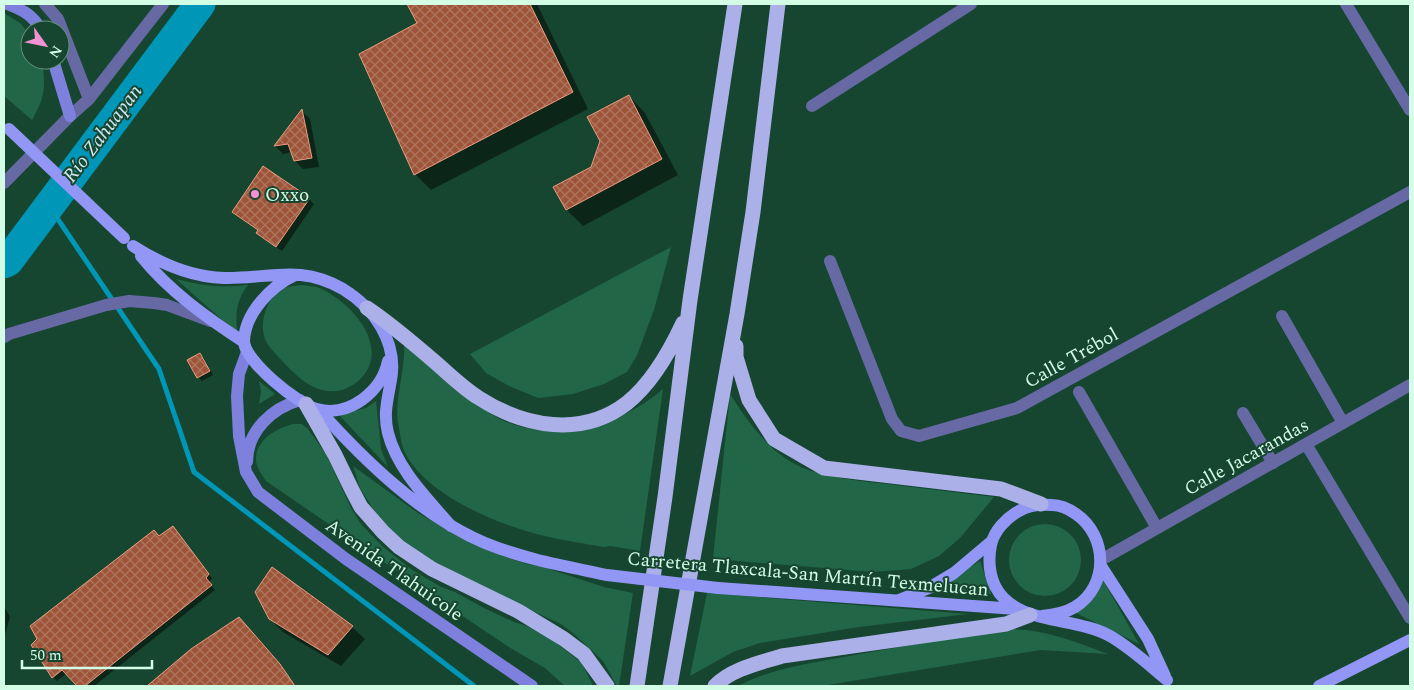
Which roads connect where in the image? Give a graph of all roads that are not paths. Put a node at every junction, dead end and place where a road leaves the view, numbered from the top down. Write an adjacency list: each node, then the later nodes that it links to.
1 (8, 4): 8 (main road)
2 (45, 4): 10 (street)
3 (163, 4): 10 (street)
4 (735, 4): 20 (highway)
5 (778, 4): 22 (highway)
6 (971, 4): 11 (street)
7 (1346, 4): 12 (street)
8 (34, 20)
9 (57, 70): 13 (main road)
10 (89, 99): 13 (street)
11 (812, 106)
12 (1410, 110)
13 (70, 116): 15 (street)
14 (6, 127): 17 (main road, bridge)
15 (4, 183)
16 (1410, 192): 18 (street, Calle Trébol)
17 (128, 242): 19 (main road); 24 (main road, Carretera Tlaxcala-San Martín Texmelucan)
18 (830, 261)
19 (296, 274): 21 (main road); 27 (main road)
20 (690, 300): 21 (highway); 48 (highway)
21 (367, 308): 26 (main road)
22 (737, 314): 36 (highway); 49 (highway)
23 (1282, 316): 32 (street)
24 (214, 322): 25 (street); 27 (main road, Carretera Tlaxcala-San Martín Texmelucan)
25 (4, 337)
26 (388, 341): 30 (main road); 37 (main road)
27 (246, 347): 30 (main road, Carretera Tlaxcala-San Martín Texmelucan); 35 (main road)
28 (1410, 385): 32 (street, Calle Jacarandas)
29 (1079, 392): 38 (street)
30 (308, 405): 35 (main road); 37 (main road, Carretera Tlaxcala-San Martín Texmelucan); 47 (highway)
31 (1243, 413): 34 (street)
32 (1343, 423): 33 (street, Calle Jacarandas)
33 (1306, 444): 34 (street, Calle Jacarandas); 43 (street)
34 (1273, 463): 38 (street, Calle Jacarandas)
35 (246, 472): 46 (main road, Avenida Tlahuicole)
36 (1041, 504): 39 (main road); 40 (main road)
37 (451, 526): 41 (main road, Carretera Tlaxcala-San Martín Texmelucan, bridge)
38 (1157, 528): 40 (street, Calle Jacarandas)
39 (992, 541): 41 (main road); 42 (main road)
40 (1101, 563): 42 (main road); 45 (main road)
41 (894, 601): 42 (main road, Carretera Tlaxcala-San Martín Texmelucan)
42 (1030, 613): 45 (main road, Carretera Tlaxcala-San Martín Texmelucan); 50 (highway)
43 (1410, 618)
44 (1410, 640): 51 (main road)
45 (1170, 683)
46 (532, 686)
47 (607, 686)
48 (638, 686)
49 (670, 686)
50 (715, 686)
51 (1319, 686)

